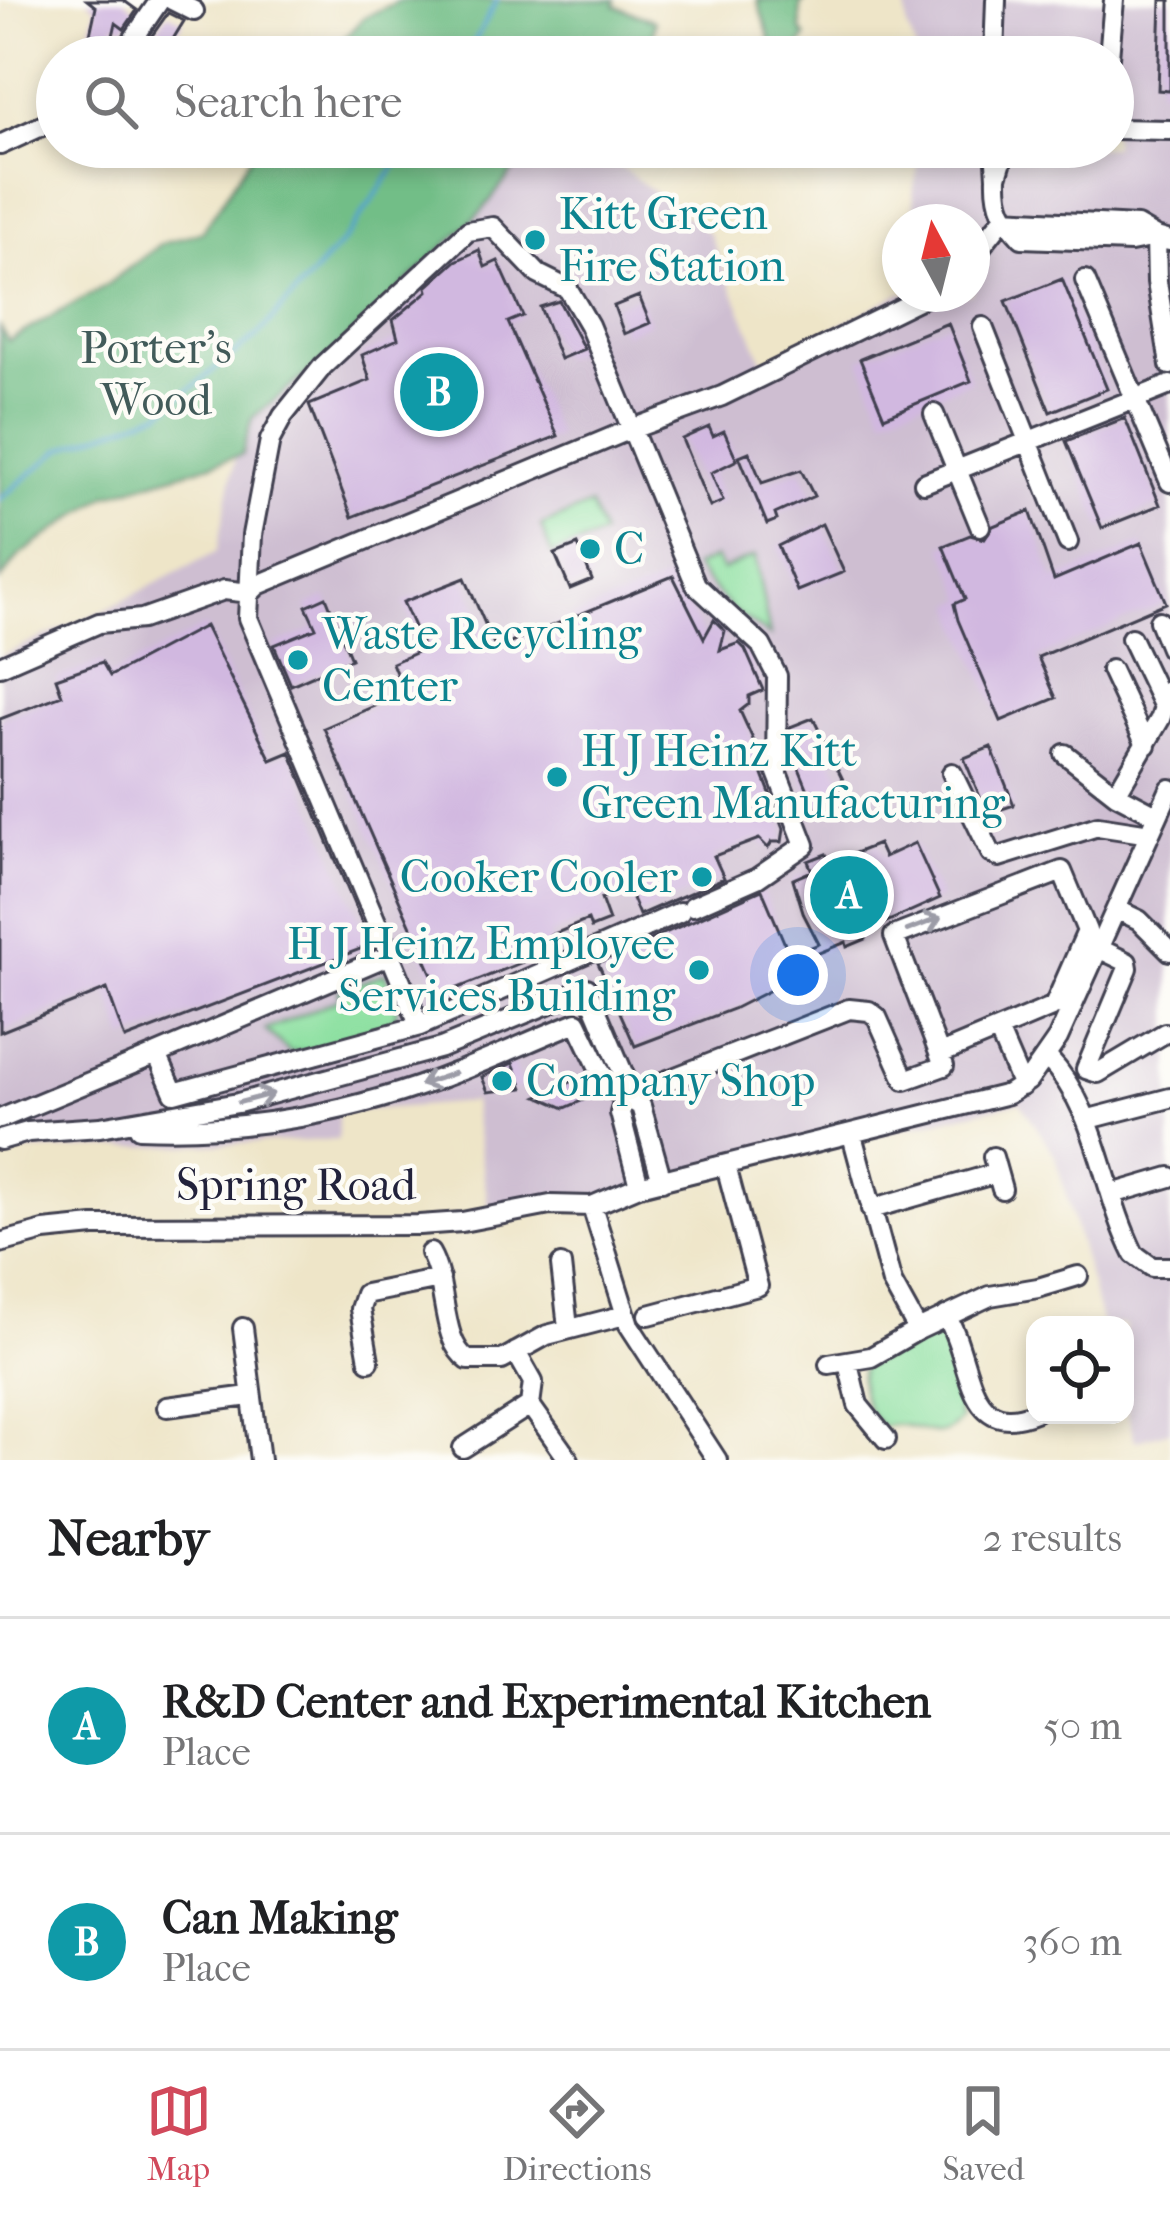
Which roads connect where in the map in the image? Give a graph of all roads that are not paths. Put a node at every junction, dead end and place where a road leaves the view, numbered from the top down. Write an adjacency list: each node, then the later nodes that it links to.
1 (160, 0): 6 (street)
2 (172, 0): 5 (street)
3 (996, 0): 7 (street)
4 (1114, 0): 8 (street)
5 (194, 11)
6 (136, 36)
7 (995, 36)
8 (1111, 36)
9 (36, 129): 12 (street)
10 (1134, 129): 11 (street)
11 (1170, 130)
12 (0, 145)
13 (996, 168): 15 (street)
14 (1000, 168): 15 (street)
15 (997, 177): 16 (street)
16 (1004, 219): 17 (street); 18 (street)
17 (990, 236)
18 (1163, 239): 22 (street)
19 (1085, 280): 24 (street)
20 (893, 312): 26 (street)
21 (983, 327): 27 (street)
22 (1170, 365)
23 (1170, 385): 24 (street)
24 (1134, 399): 27 (street); 29 (street)
25 (934, 414): 28 (street)
26 (629, 430): 33 (street); 33 (street); 50 (street)
27 (1028, 441): 28 (street); 32 (street)
28 (957, 469): 30 (street); 31 (street)
29 (1170, 482)
30 (923, 483)
31 (980, 526)
32 (1068, 542)
33 (250, 593): 37 (street); 49 (street)
34 (1159, 621): 36 (street)
35 (1131, 638): 39 (street)
36 (1170, 648)
37 (0, 666)
38 (1111, 670): 40 (street)
39 (1167, 698): 40 (street)
40 (1146, 746): 44 (street)
41 (1065, 754): 44 (street)
42 (952, 773): 45 (street)
43 (1170, 789): 45 (street)
44 (1116, 794): 45 (street)
45 (1154, 825): 46 (street)
46 (1116, 908): 47 (street); 48 (street)
47 (1098, 948): 52 (street); 55 (street)
48 (1170, 951)
49 (390, 955): 50 (street); 53 (street)
50 (420, 1026): 53 (street)
51 (998, 1030): 54 (street); 54 (street, one-way to 51); 56 (street)
52 (1165, 1033)
53 (158, 1054): 59 (street)
54 (940, 1054): 57 (street)
55 (1047, 1058): 56 (street); 60 (street)
56 (1022, 1086): 62 (street)
57 (625, 1097): 61 (street, one-way to 61); 61 (street, one-way to 57); 67 (street); 68 (street)
58 (1170, 1098): 60 (street)
59 (0, 1119)
60 (1089, 1119): 69 (street)
61 (100, 1126): 63 (street)
62 (852, 1135): 64 (street); 71 (street)
63 (0, 1140)
64 (726, 1166): 67 (street); 81 (street)
65 (997, 1173): 71 (street)
66 (1170, 1177): 69 (street)
67 (662, 1181): 68 (street)
68 (639, 1186): 70 (street)
69 (1112, 1194): 75 (street)
70 (592, 1206): 72 (street, Spring Road); 80 (street)
71 (871, 1209): 85 (street)
72 (0, 1243)
73 (430, 1253): 77 (street)
74 (561, 1265): 79 (street)
75 (1170, 1267)
76 (1078, 1276): 82 (street)
77 (440, 1280): 86 (street); 87 (street)
78 (584, 1286): 79 (street)
79 (562, 1288): 84 (street)
80 (625, 1315): 84 (street); 96 (street)
81 (649, 1315)
82 (946, 1316): 85 (street); 91 (street)
83 (243, 1328): 88 (street)
84 (568, 1328): 86 (street)
85 (918, 1330): 92 (street)
86 (516, 1352): 89 (street)
87 (369, 1363)
88 (249, 1396): 90 (street); 94 (street)
89 (530, 1405): 93 (street); 95 (street)
90 (167, 1407)
91 (1026, 1415)
92 (888, 1441)
93 (463, 1448)
94 (260, 1460)
95 (569, 1460)
96 (717, 1460)

